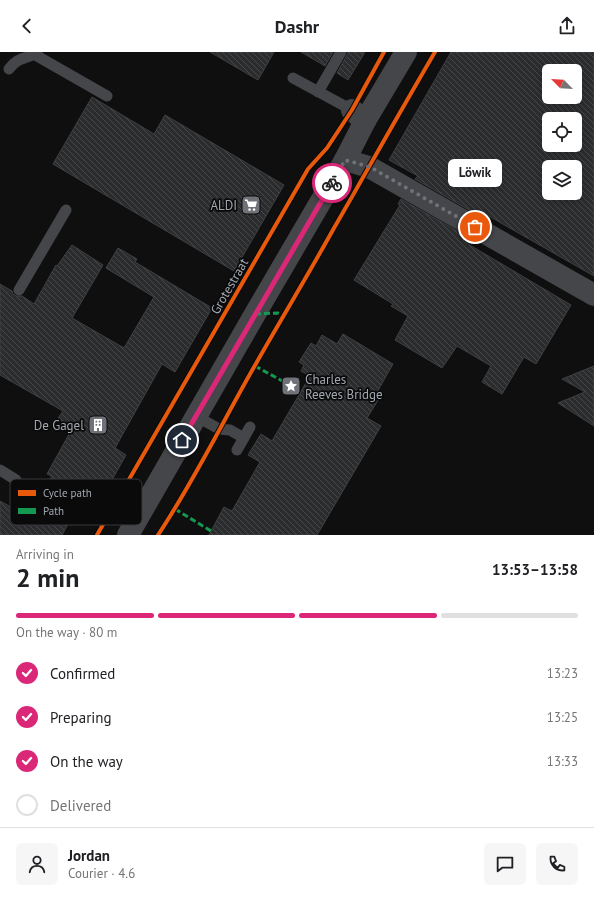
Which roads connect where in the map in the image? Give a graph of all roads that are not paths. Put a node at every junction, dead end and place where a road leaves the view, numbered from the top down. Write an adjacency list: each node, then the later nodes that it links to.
1 (341, 52): 6 (lane)
2 (406, 52): 8 (street)
3 (34, 53): 4 (lane); 7 (lane)
4 (9, 69)
5 (293, 78): 6 (lane)
6 (318, 92): 8 (lane)
7 (107, 96)
8 (359, 116): 9 (street)
9 (345, 160): 12 (street); 13 (street)
10 (66, 210): 11 (lane)
11 (19, 290)
12 (594, 296)
13 (196, 416): 15 (lane); 19 (street)
14 (250, 427): 15 (lane)
15 (244, 438): 16 (lane)
16 (237, 450)
17 (0, 470): 18 (lane)
18 (14, 479)
19 (142, 510)
20 (134, 525): 21 (street)
21 (128, 535)

